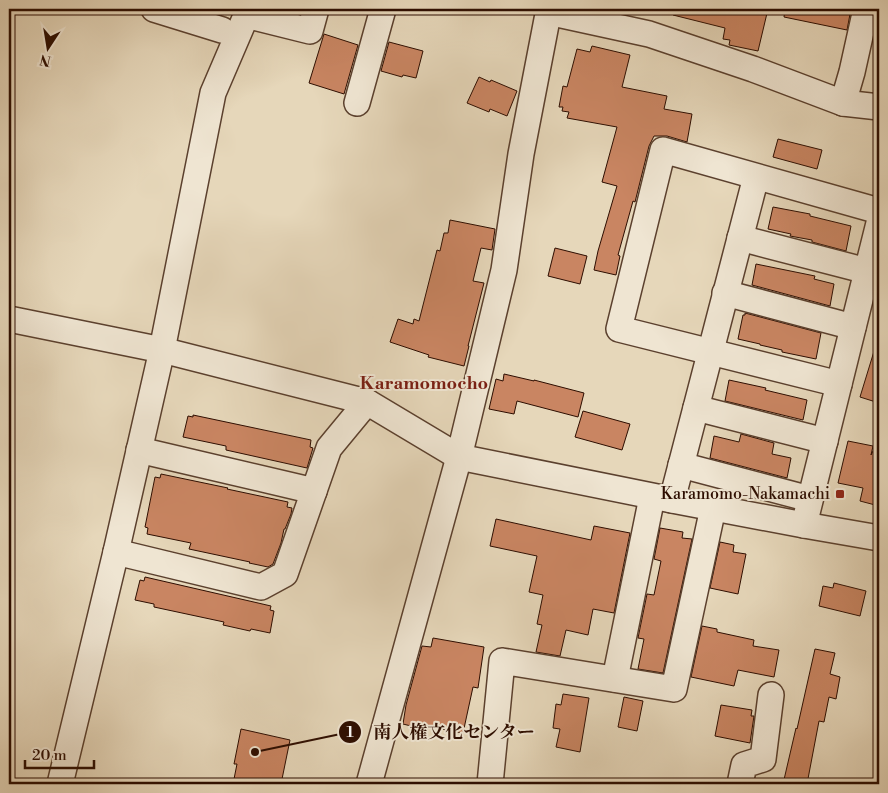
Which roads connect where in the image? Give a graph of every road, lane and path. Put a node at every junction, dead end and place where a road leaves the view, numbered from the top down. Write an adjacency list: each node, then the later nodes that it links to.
1 (154, 9): 7 (street)
2 (316, 9): 6 (street)
3 (383, 9): 8 (street)
4 (866, 9): 9 (street)
5 (548, 10): 9 (street); 26 (street)
6 (248, 12): 19 (street)
7 (222, 30)
8 (357, 103)
9 (843, 103): 10 (street)
10 (879, 107)
11 (756, 177): 12 (street); 14 (street); 20 (street)
12 (879, 212)
13 (879, 223): 15 (street)
14 (740, 238): 15 (street); 16 (street)
15 (867, 271): 18 (street)
16 (726, 293): 18 (street); 20 (street)
17 (9, 319): 19 (street)
18 (853, 327): 21 (street)
19 (162, 350): 22 (street); 25 (street)
20 (710, 352): 21 (street); 23 (street)
21 (839, 384): 24 (street)
22 (367, 402): 26 (street); 28 (street)
23 (696, 408): 24 (street); 27 (street)
24 (825, 441): 30 (street)
25 (139, 450): 28 (street); 34 (street)
26 (459, 457): 29 (street); 38 (street)
27 (681, 465): 29 (street); 30 (street)
28 (314, 491): 34 (street)
29 (662, 498): 31 (street); 35 (street)
30 (810, 499): 32 (street)
31 (713, 508): 32 (street); 35 (street)
32 (804, 525): 33 (street)
33 (879, 538)
34 (116, 552): 37 (street)
35 (614, 679): 39 (street)
36 (771, 695): 40 (street)
37 (60, 784)
38 (369, 784)
39 (490, 784)
40 (740, 784)

